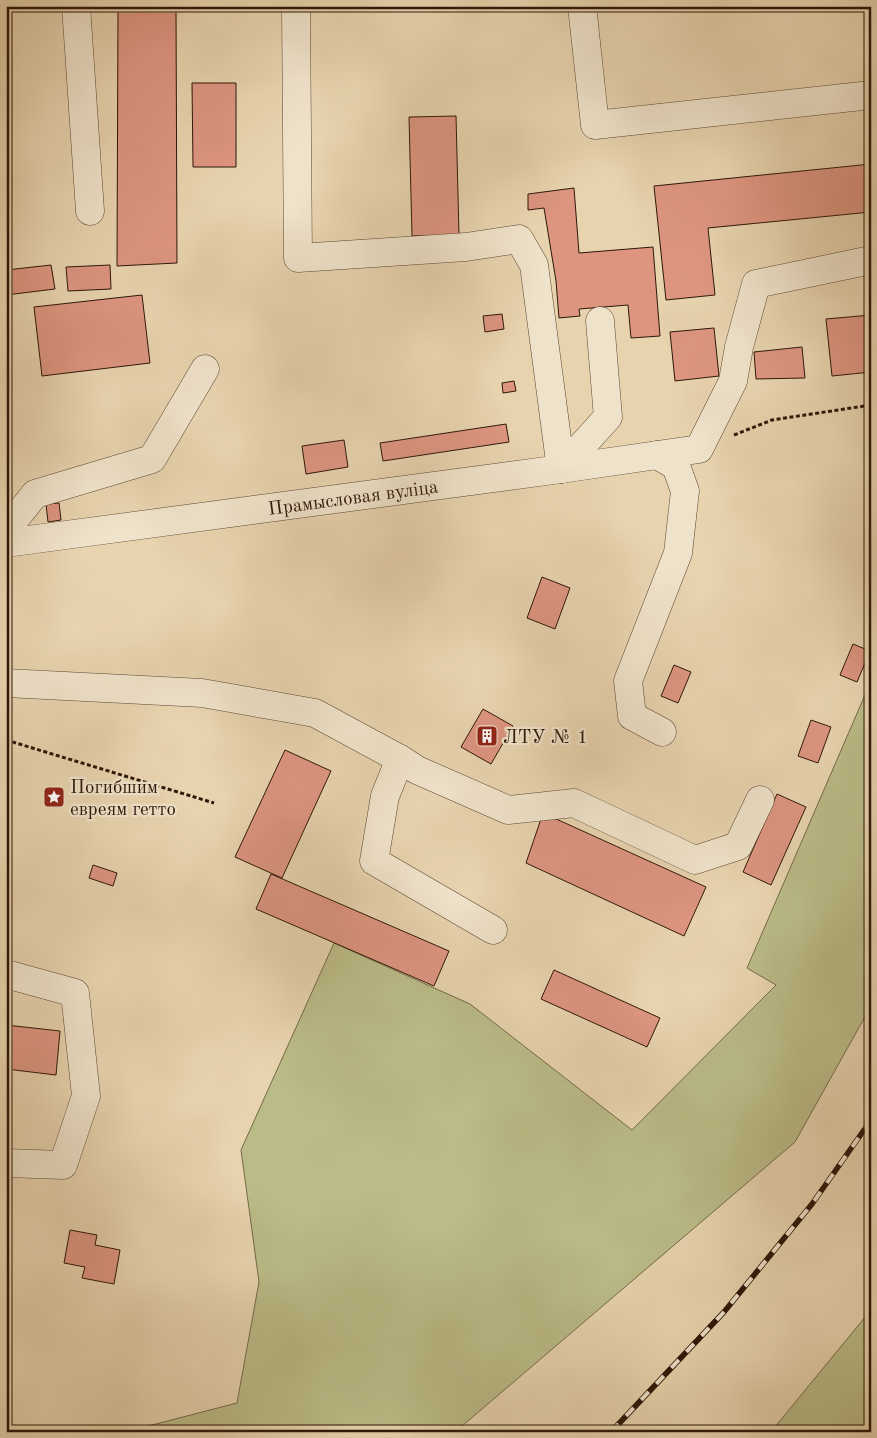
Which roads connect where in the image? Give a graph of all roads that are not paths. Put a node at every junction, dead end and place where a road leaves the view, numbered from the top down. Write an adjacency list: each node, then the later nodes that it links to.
1 (76, 6): 5 (street)
2 (582, 6): 4 (street)
3 (296, 8): 10 (street)
4 (871, 95)
5 (90, 211)
6 (871, 260): 9 (street, Прамысловая вуліца)
7 (600, 322): 10 (street)
8 (205, 369): 11 (street)
9 (657, 455): 10 (street, Прамысловая вуліца); 14 (street)
10 (561, 469): 12 (street, Прамысловая вуліца)
11 (6, 530)
12 (6, 543)
13 (6, 683): 15 (street)
14 (662, 732)
15 (400, 759): 16 (street); 17 (street)
16 (760, 800)
17 (493, 930)
18 (6, 974): 19 (street)
19 (6, 1163)

